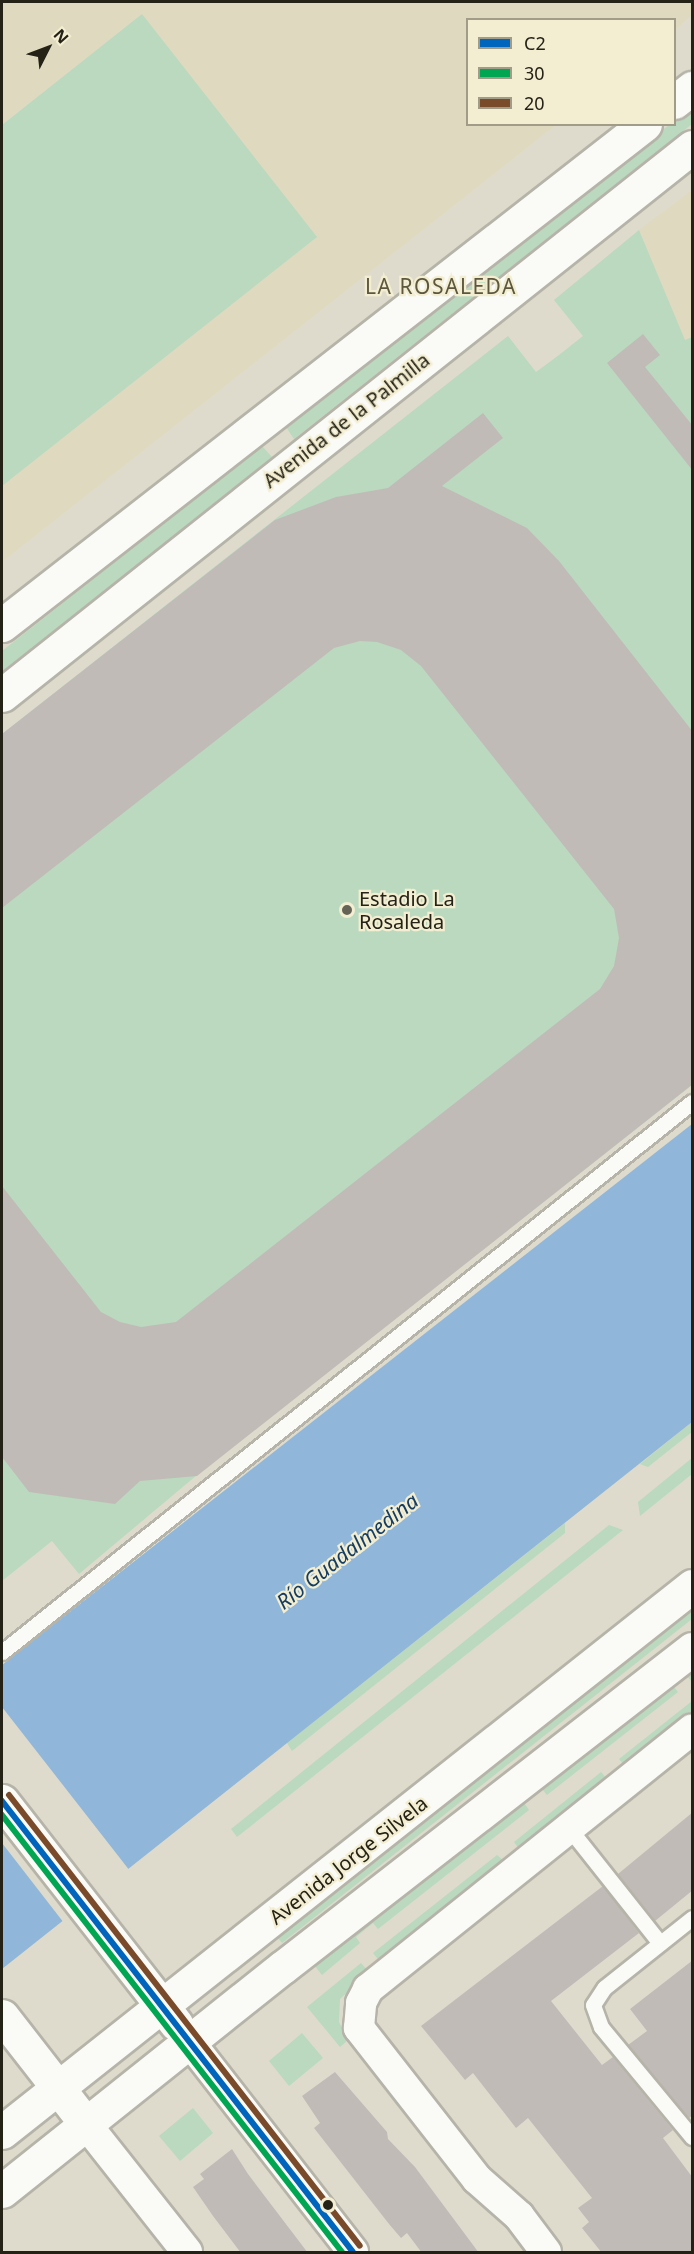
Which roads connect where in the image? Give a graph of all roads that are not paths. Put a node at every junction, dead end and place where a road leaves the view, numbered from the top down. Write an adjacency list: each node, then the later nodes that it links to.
1 (693, 88): 2 (main road)
2 (676, 101)
3 (642, 126): 5 (main road)
4 (693, 147): 6 (main road, Avenida de la Palmilla)
5 (2, 625)
6 (2, 694)
7 (693, 1102): 10 (lane)
8 (693, 1586): 16 (main road, Avenida Jorge Silvela)
9 (693, 1649): 18 (main road)
10 (2, 1652)
11 (693, 1729): 13 (street)
12 (2, 1801): 16 (main road)
13 (568, 1827): 15 (lane); 26 (street)
14 (693, 1918): 15 (lane)
15 (660, 1943): 22 (lane)
16 (162, 2006): 18 (main road); 19 (main road, Avenida Jorge Silvela)
17 (3, 2018): 19 (main road)
18 (189, 2042): 20 (main road); 25 (street)
19 (57, 2088): 20 (main road); 21 (main road, Avenida Jorge Silvela)
20 (86, 2124): 23 (main road); 24 (street)
21 (2, 2132)
22 (693, 2138)
23 (2, 2191)
24 (187, 2253)
25 (353, 2253)
26 (546, 2253)

